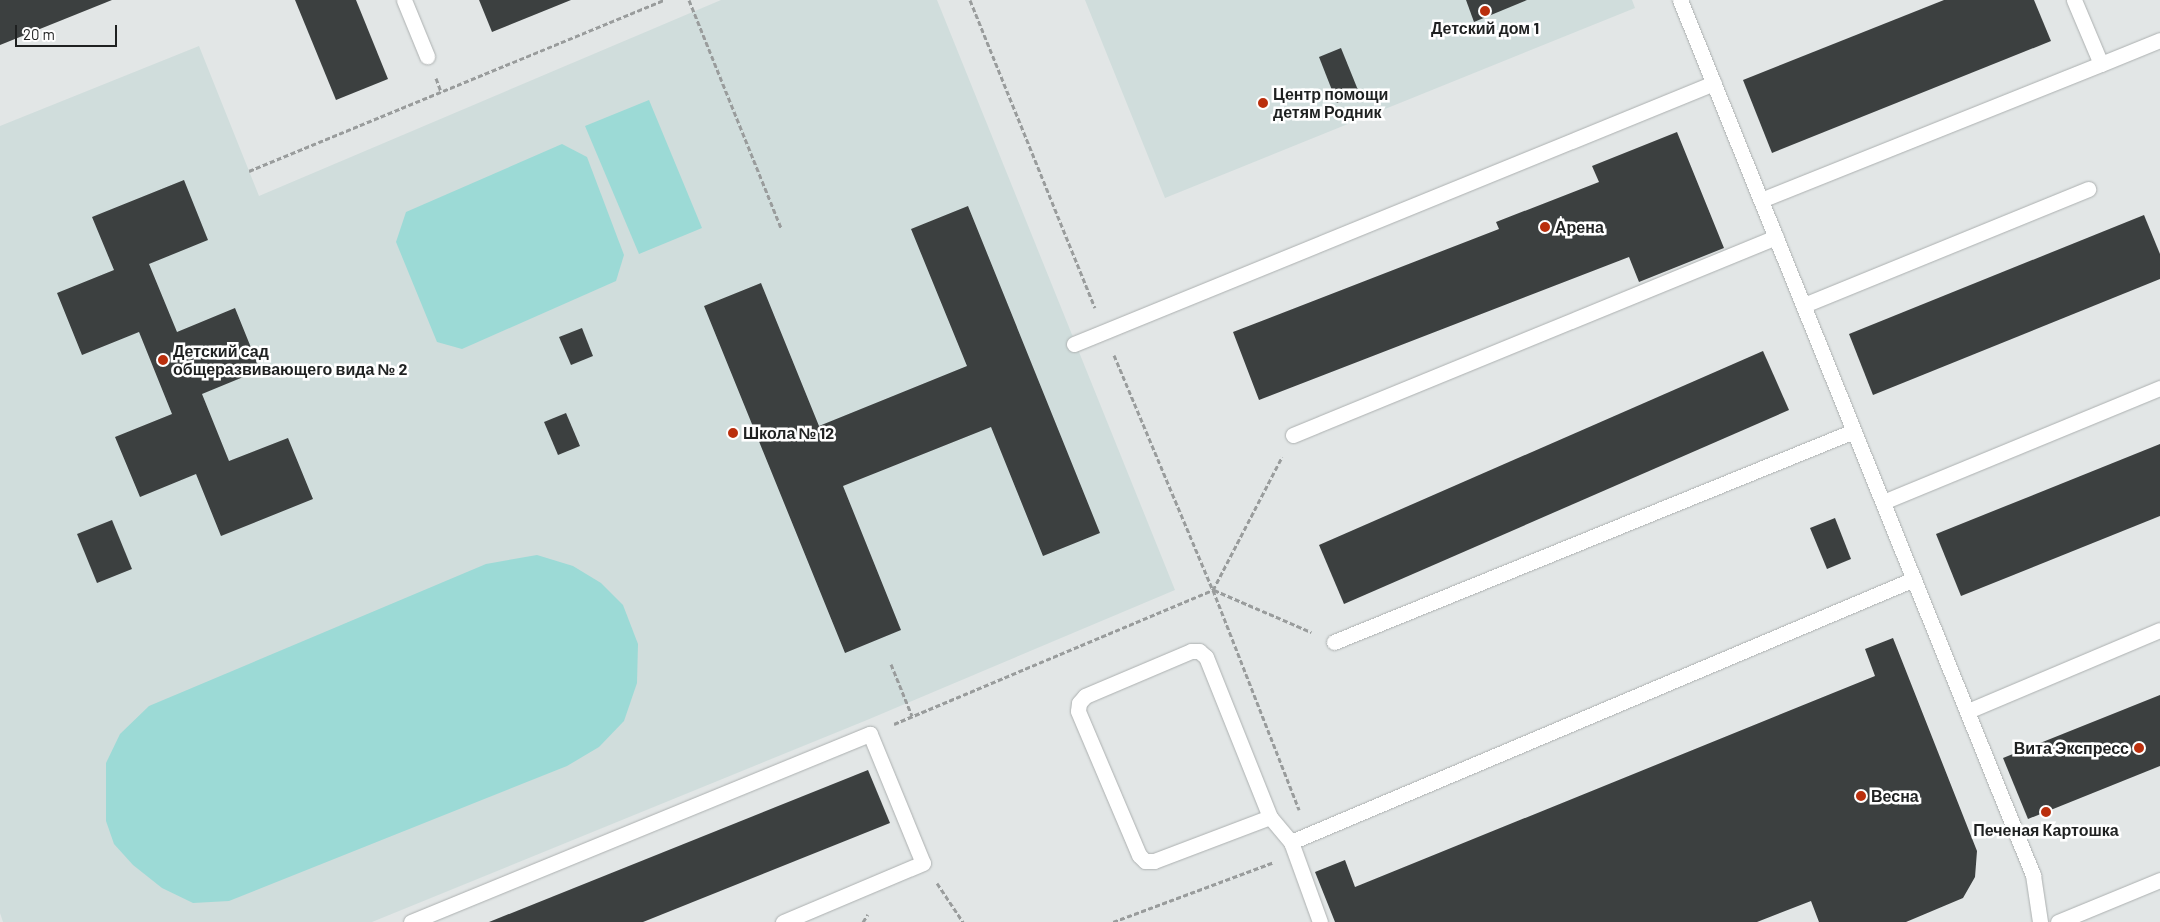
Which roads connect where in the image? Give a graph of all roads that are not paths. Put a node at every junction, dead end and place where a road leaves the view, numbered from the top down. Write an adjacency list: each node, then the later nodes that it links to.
1 (404, 0): 5 (lane)
2 (1680, 0): 7 (lane)
3 (2074, 0): 6 (lane)
4 (2160, 40): 6 (lane)
5 (427, 56)
6 (2101, 64): 9 (lane)
7 (1714, 83): 9 (lane); 12 (lane)
8 (2088, 189): 11 (lane)
9 (1761, 200): 10 (lane)
10 (1776, 237): 11 (lane); 15 (lane)
11 (1804, 305): 14 (lane)
12 (1074, 344)
13 (2160, 388): 16 (lane)
14 (1854, 431): 16 (lane); 19 (lane)
15 (1294, 435)
16 (1883, 502): 17 (lane)
17 (1914, 579): 20 (lane); 22 (lane)
18 (2160, 630): 20 (lane)
19 (1334, 642)
20 (1968, 711): 27 (lane)
21 (1270, 817): 21 (lane); 22 (lane)
22 (1293, 848): 26 (lane)
23 (2157, 884): 28 (lane)
24 (411, 922): 25 (lane)
25 (783, 922)
26 (1320, 922)
27 (2040, 922)
28 (2058, 922)

